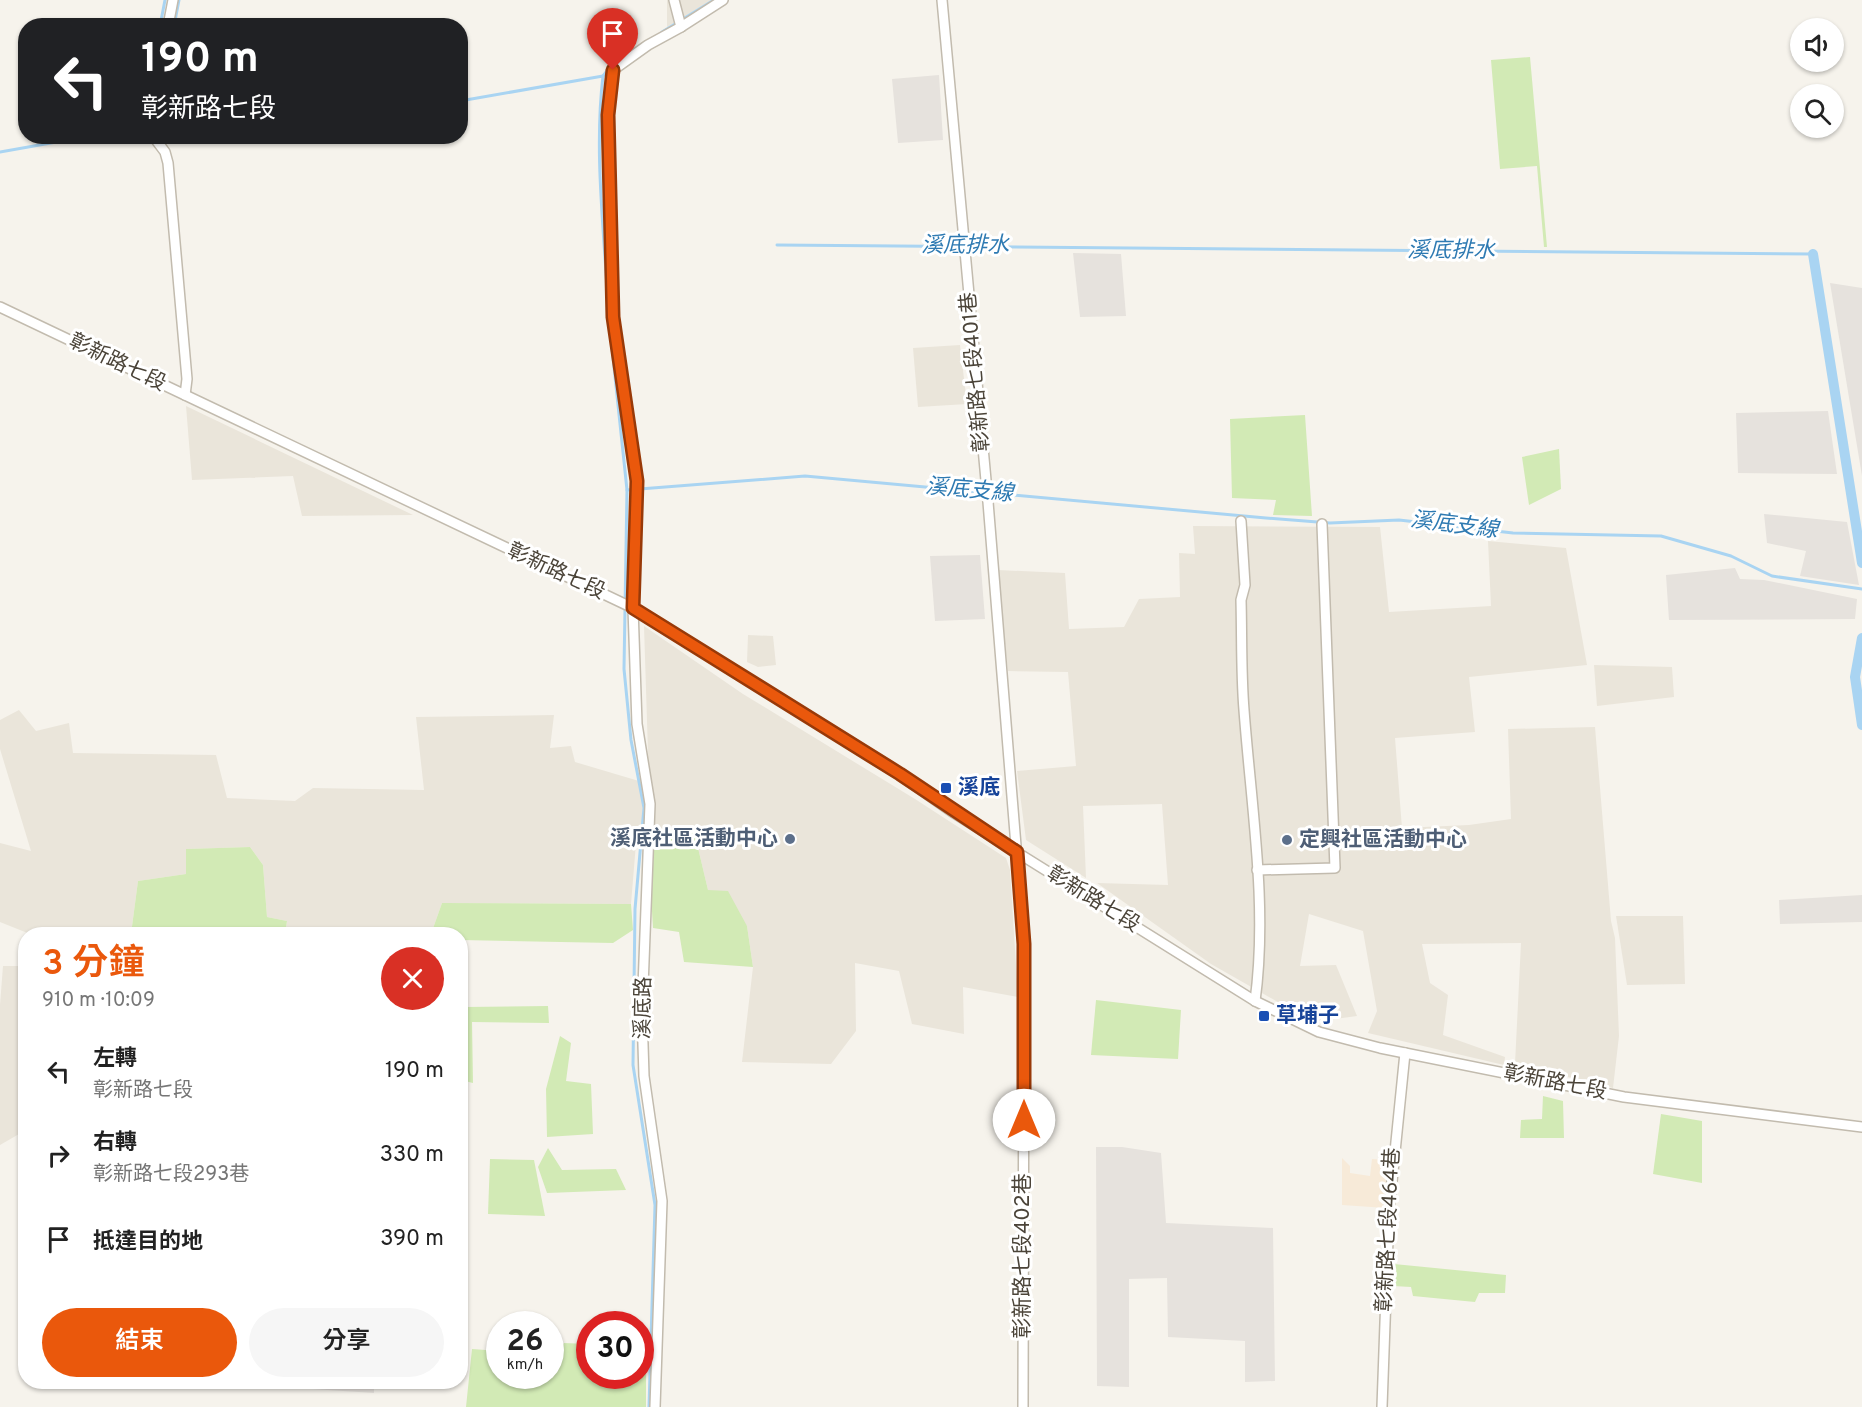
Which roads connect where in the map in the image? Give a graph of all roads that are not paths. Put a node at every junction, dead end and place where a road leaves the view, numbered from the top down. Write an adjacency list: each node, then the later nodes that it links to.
1 (173, 0): 5 (street)
2 (674, 0): 6 (street)
3 (723, 0): 6 (street)
4 (942, 0): 13 (street, 彰新路七段401巷)
5 (170, 18)
6 (679, 23): 12 (street, 溪底路)
7 (159, 144): 9 (street)
8 (0, 307): 9 (street, 彰新路七段)
9 (185, 395): 12 (street, 彰新路七段)
10 (1241, 521): 14 (street)
11 (1322, 524): 14 (street)
12 (633, 608): 13 (street, 彰新路七段); 18 (street, 溪底路)
13 (1017, 852): 15 (street, 彰新路七段); 19 (street, 彰新路七段402巷)
14 (1257, 870): 15 (street)
15 (1256, 1001): 16 (street, 彰新路七段)
16 (1405, 1053): 17 (street, 彰新路七段); 20 (street, 彰新路七段464巷)
17 (1862, 1127)
18 (655, 1407)
19 (1023, 1407)
20 (1382, 1407)

